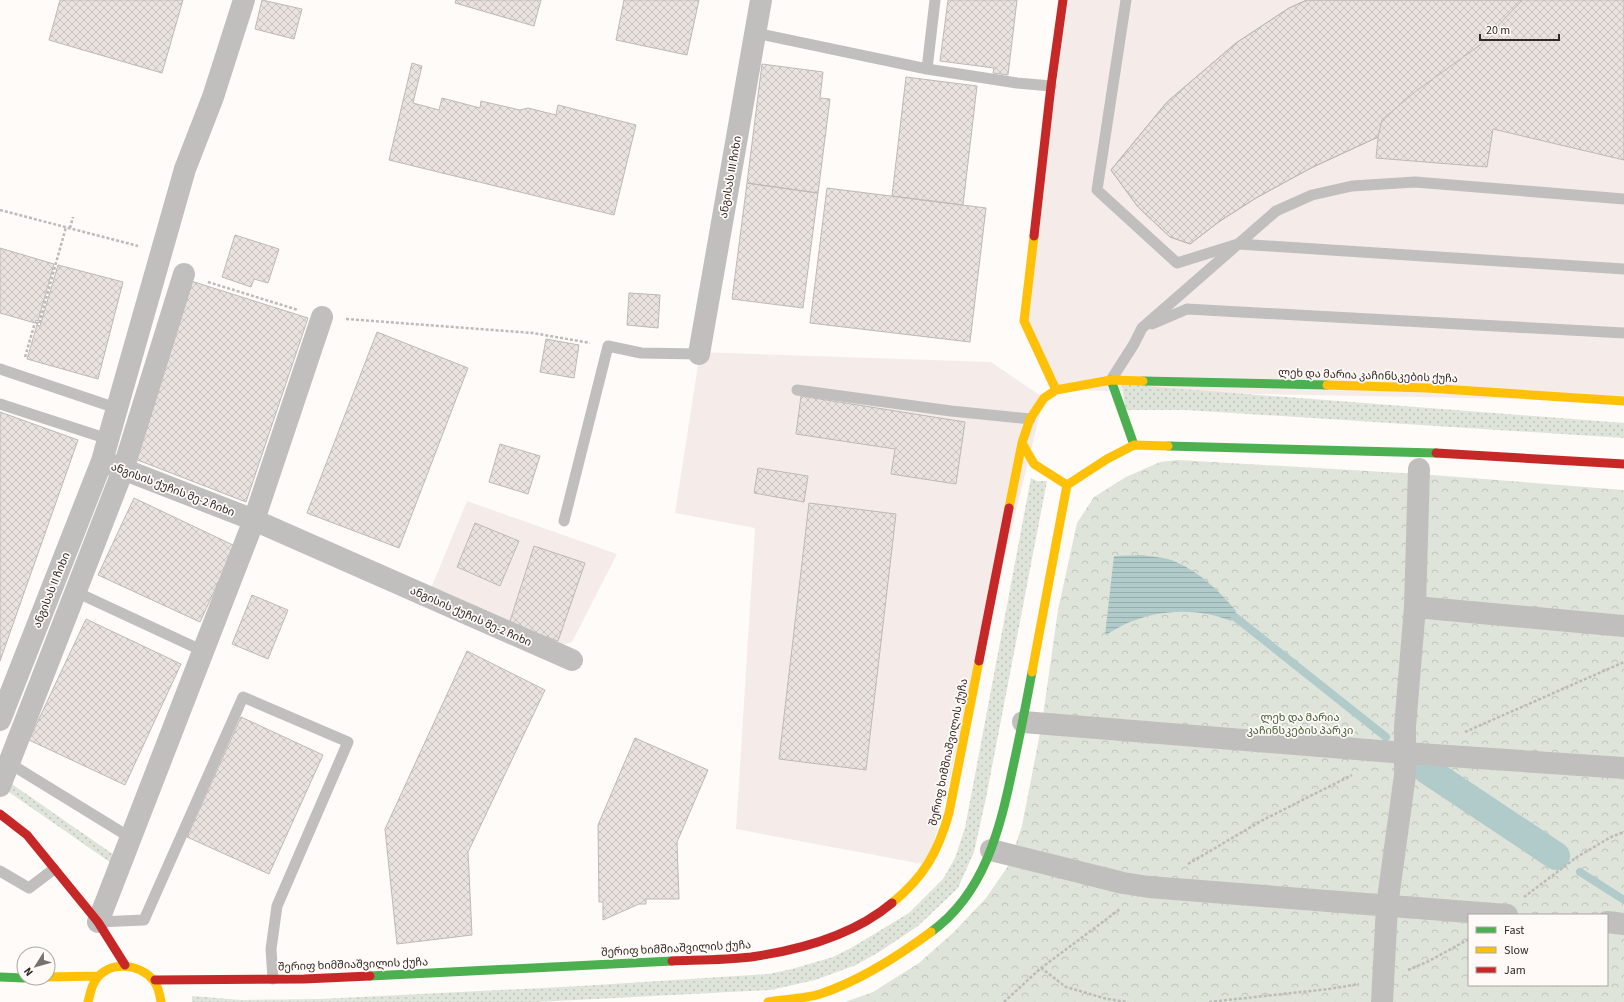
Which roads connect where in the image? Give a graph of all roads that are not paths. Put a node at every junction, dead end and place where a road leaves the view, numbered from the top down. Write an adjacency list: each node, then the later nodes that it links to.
1 (244, 0): 23 (street, ანგისის ქუჩის მე-2 ჩიხი)
2 (761, 0): 6 (street, ანგისას III ჩიხი)
3 (935, 0): 7 (lane)
4 (1063, 0): 8 (main road)
5 (1126, 0): 10 (lane)
6 (756, 33): 7 (lane); 16 (street, ანგისას III ჩიხი)
7 (927, 69): 8 (lane)
8 (1051, 86): 20 (main road)
9 (1624, 200): 10 (lane)
10 (1238, 244): 11 (lane); 14 (lane)
11 (1624, 269)
12 (184, 274): 31 (street)
13 (322, 317): 33 (street)
14 (1142, 328): 15 (lane); 18 (lane)
15 (1624, 332)
16 (699, 354): 34 (lane)
17 (0, 369): 23 (lane)
18 (1111, 380): 20 (main road, შერიფ ხიმშიაშვილის ქუჩა); 21 (main road, ლეხ და მარია კაჩინსკების ქუჩა); 27 (main road)
19 (797, 390): 24 (lane)
20 (1056, 390): 24 (main road, შერიფ ხიმშიაშვილის ქუჩა)
21 (1624, 401)
22 (0, 404): 25 (lane)
23 (116, 408): 25 (street, ანგისის ქუჩის მე-2 ჩიხი)
24 (1030, 418): 26 (main road, შერიფ ხიმშიაშვილის ქუჩა)
25 (108, 439): 28 (street, ანგისის ქუჩის მე-2 ჩიხი)
26 (1022, 443): 32 (main road); 61 (main road, შერიფ ხიმშიაშვილის ქუჩა)
27 (1134, 445): 29 (main road); 32 (main road)
28 (102, 461): 31 (street, ანგისის ქუჩის მე-2 ჩიხი); 40 (street, ანგისას II ჩიხი)
29 (1624, 464)
30 (1419, 469): 36 (street)
31 (123, 470): 33 (street, ანგისის ქუჩის მე-2 ჩიხი); 35 (street)
32 (1067, 485): 41 (main road)
33 (254, 520): 38 (street); 39 (street, ანგისის ქუჩის მე-2 ჩიხი)
34 (564, 522)
35 (76, 592): 38 (lane); 43 (street)
36 (1414, 607): 37 (street); 42 (street)
37 (1624, 626)
38 (203, 651): 47 (street)
39 (572, 660)
40 (0, 720)
41 (1023, 722): 42 (street); 48 (main road)
42 (1405, 753): 44 (street); 51 (street)
43 (10, 763): 45 (street); 47 (lane)
44 (1624, 768)
45 (0, 786)
46 (0, 814): 49 (main road)
47 (131, 838): 53 (street)
48 (991, 850): 51 (street); 65 (main road)
49 (54, 869): 50 (lane); 53 (main road)
50 (0, 871)
51 (1387, 906): 52 (street); 66 (street)
52 (1493, 914)
53 (98, 922): 56 (main road); 61 (lane)
54 (1608, 922): 55 (street)
55 (1624, 924)
56 (125, 965): 57 (main road); 62 (main road)
57 (98, 976): 59 (main road); 63 (main road)
58 (0, 977): 60 (main road)
59 (56, 977)
60 (16, 978)
61 (273, 979): 62 (main road, შერიფ ხიმშიაშვილის ქუჩა)
62 (155, 980): 64 (main road)
63 (88, 1002)
64 (161, 1002)
65 (768, 1002)
66 (1382, 1002)

